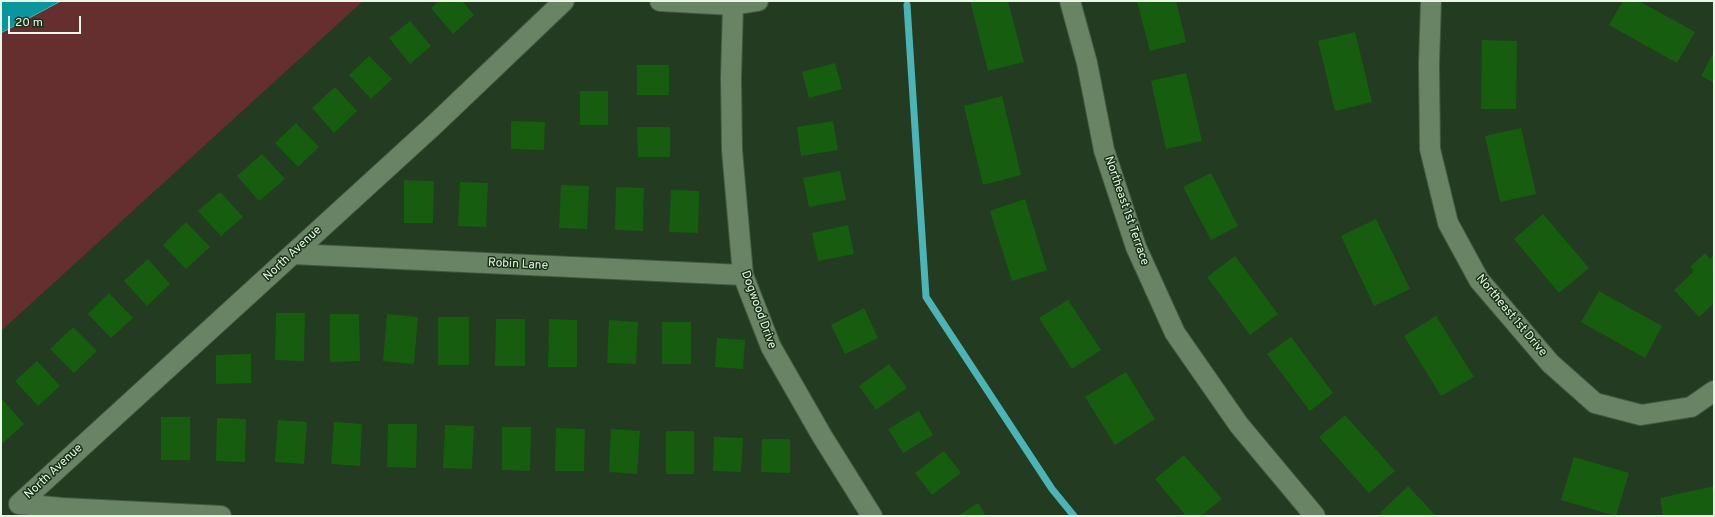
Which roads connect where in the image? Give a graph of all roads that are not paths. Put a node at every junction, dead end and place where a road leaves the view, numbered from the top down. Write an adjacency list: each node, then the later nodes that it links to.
1 (564, 1): 7 (street, North Avenue)
2 (660, 1): 6 (street)
3 (758, 1): 6 (street)
4 (1070, 1): 12 (street, Northeast 1st Terrace)
5 (1431, 1): 9 (street, Northeast 1st Drive)
6 (733, 5): 8 (street, Dogwood Drive)
7 (293, 254): 8 (street, Robin Lane); 10 (street, North Avenue)
8 (743, 275): 11 (street, Dogwood Drive)
9 (1714, 391)
10 (221, 516)
11 (872, 516)
12 (1315, 516)

